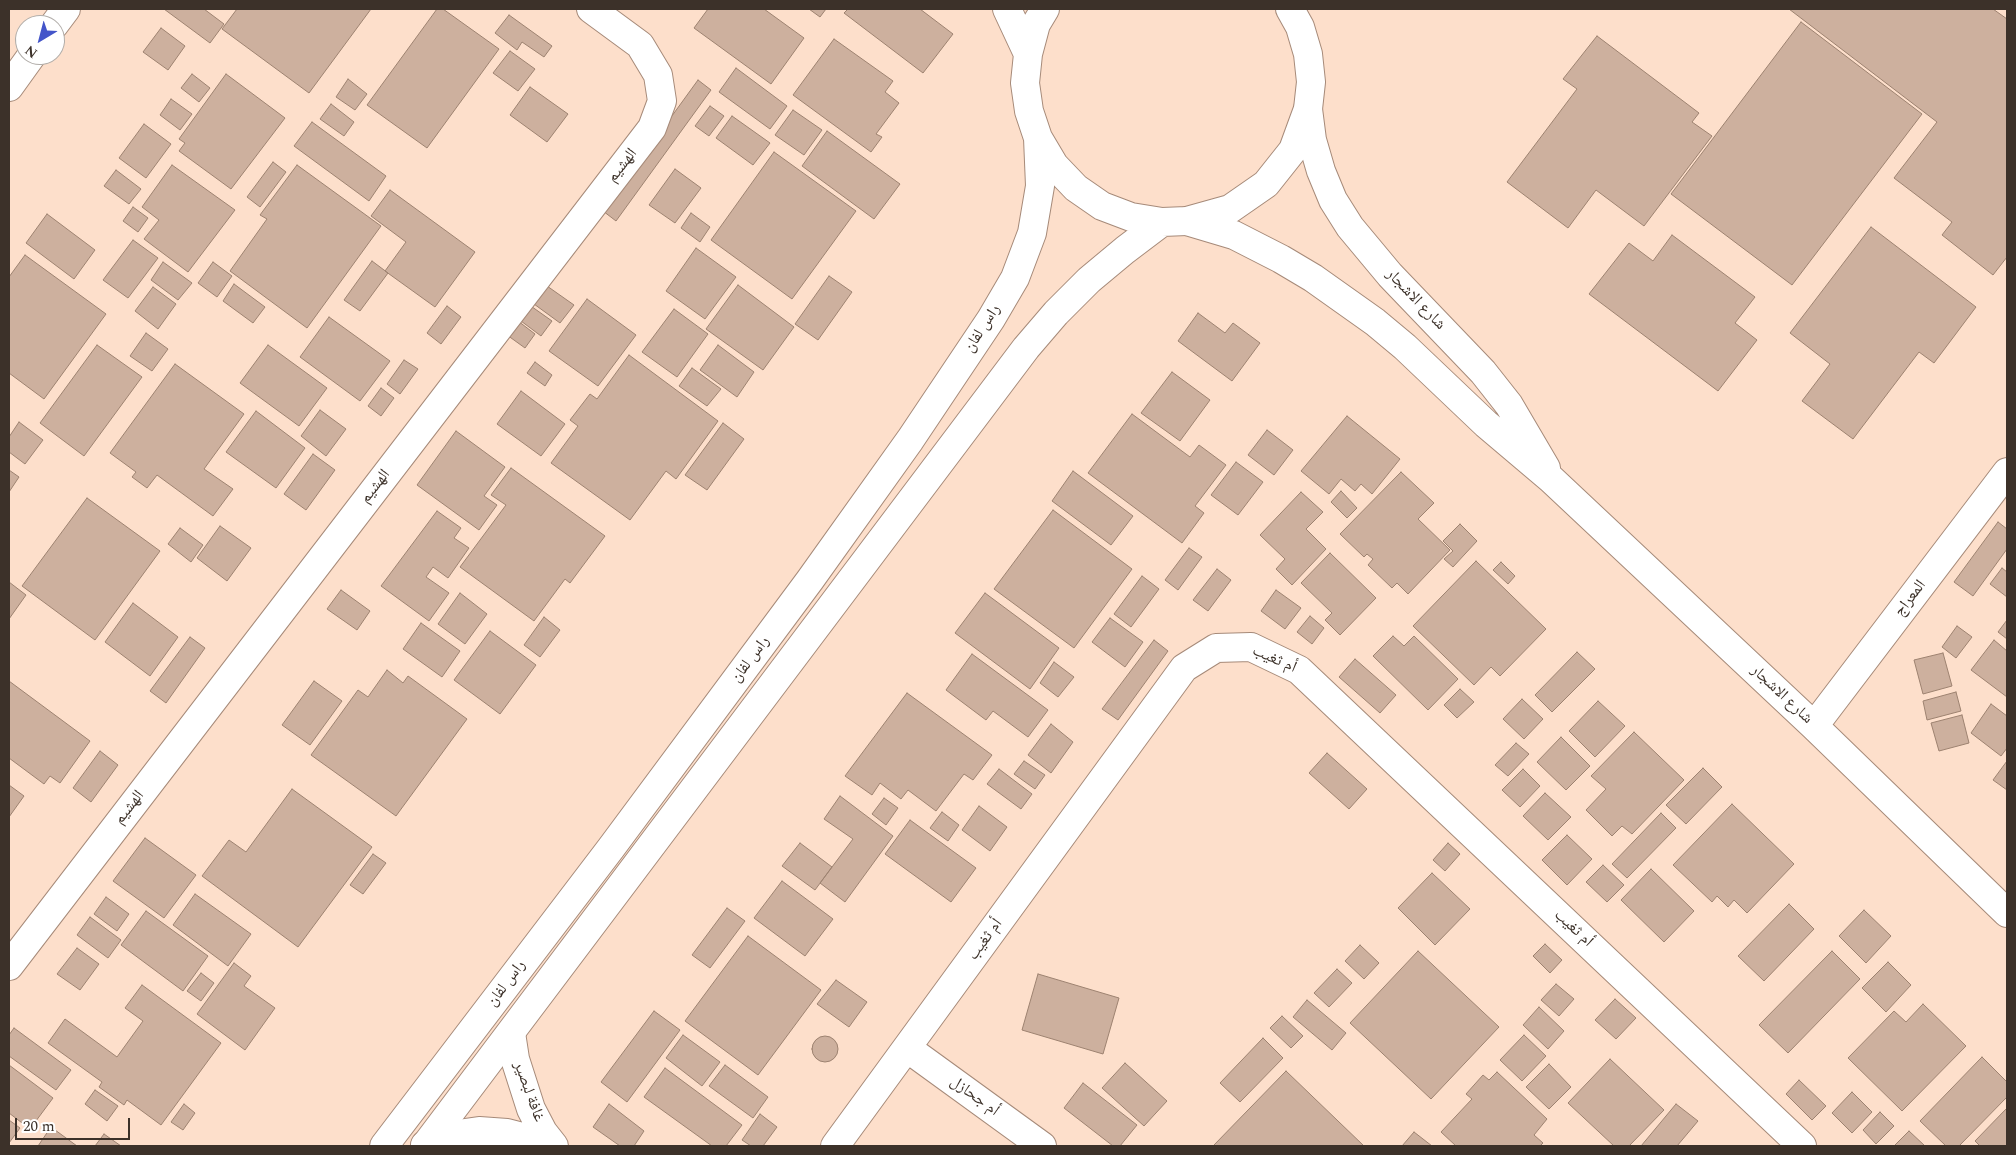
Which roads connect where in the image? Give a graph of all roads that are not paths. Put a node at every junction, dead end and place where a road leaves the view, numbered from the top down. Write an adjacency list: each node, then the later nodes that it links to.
1 (591, 9): 15 (street, الهشيم)
2 (1007, 9): 5 (street)
3 (1045, 9): 5 (street)
4 (1299, 15): 8 (street)
5 (1028, 54): 9 (street)
6 (25, 65): 7 (street)
7 (9, 87)
8 (1308, 109): 10 (street); 12 (street, شارع الاشجار)
9 (1038, 138): 10 (street, شارع الاشجار); 18 (street, راس لفان)
10 (1175, 222): 12 (street, شارع الاشجار); 16 (street, راس لفان)
11 (2007, 472): 13 (street, المعراج)
12 (1552, 478): 13 (street, شارع الاشجار)
13 (1814, 726): 14 (street, شارع الاشجار)
14 (2007, 914)
15 (9, 966)
16 (511, 1033): 19 (street, راس لفان); 21 (street, غافة لبصير)
17 (907, 1048): 22 (street, أم ثغيب); 23 (street, أم جحازل); 24 (street, أم ثغيب)
18 (384, 1146)
19 (425, 1146): 20 (street, غافة لبصير)
20 (546, 1146)
21 (554, 1146)
22 (835, 1146)
23 (1042, 1146)
24 (1802, 1146)

